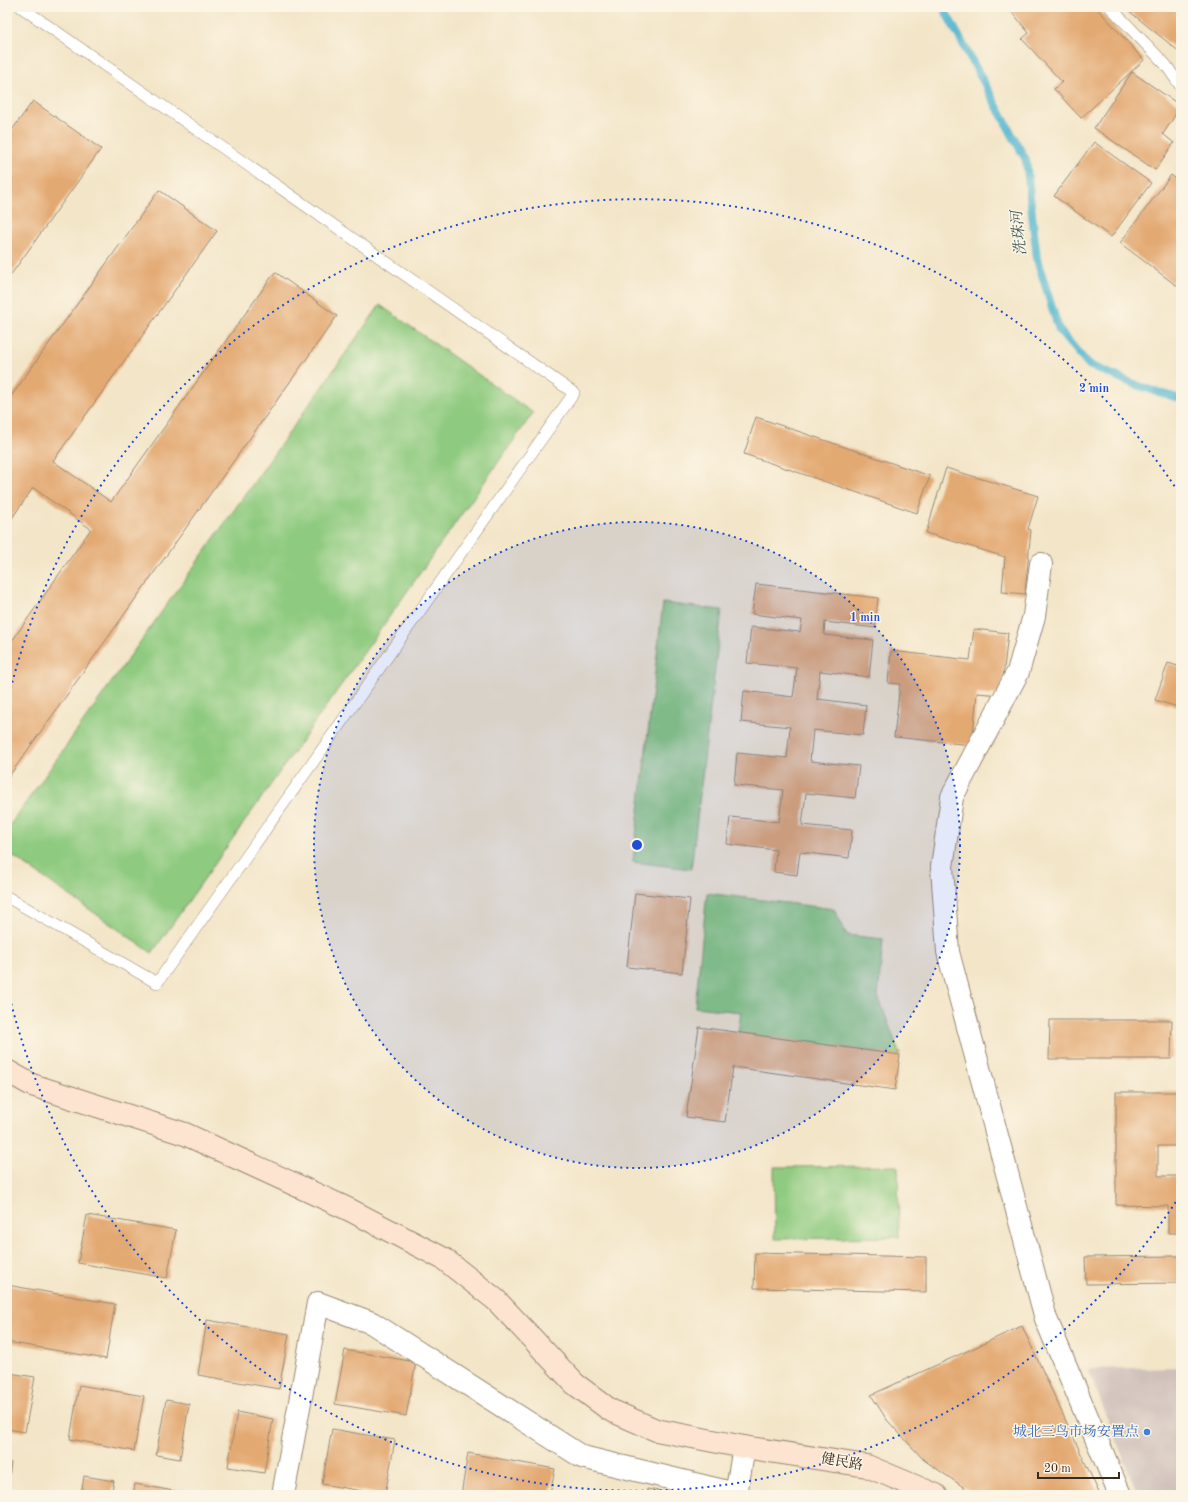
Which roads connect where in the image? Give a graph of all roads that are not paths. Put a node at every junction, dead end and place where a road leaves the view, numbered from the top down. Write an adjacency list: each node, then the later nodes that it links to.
1 (21, 7): 5 (lane)
2 (1110, 7): 3 (lane)
3 (1181, 88)
4 (1041, 564): 11 (street)
5 (7, 898)
6 (7, 1071): 7 (street, 健民路)
7 (744, 1447): 9 (street); 10 (street, 健民路)
8 (283, 1495): 9 (street)
9 (736, 1495)
10 (936, 1495)
11 (1120, 1495)

